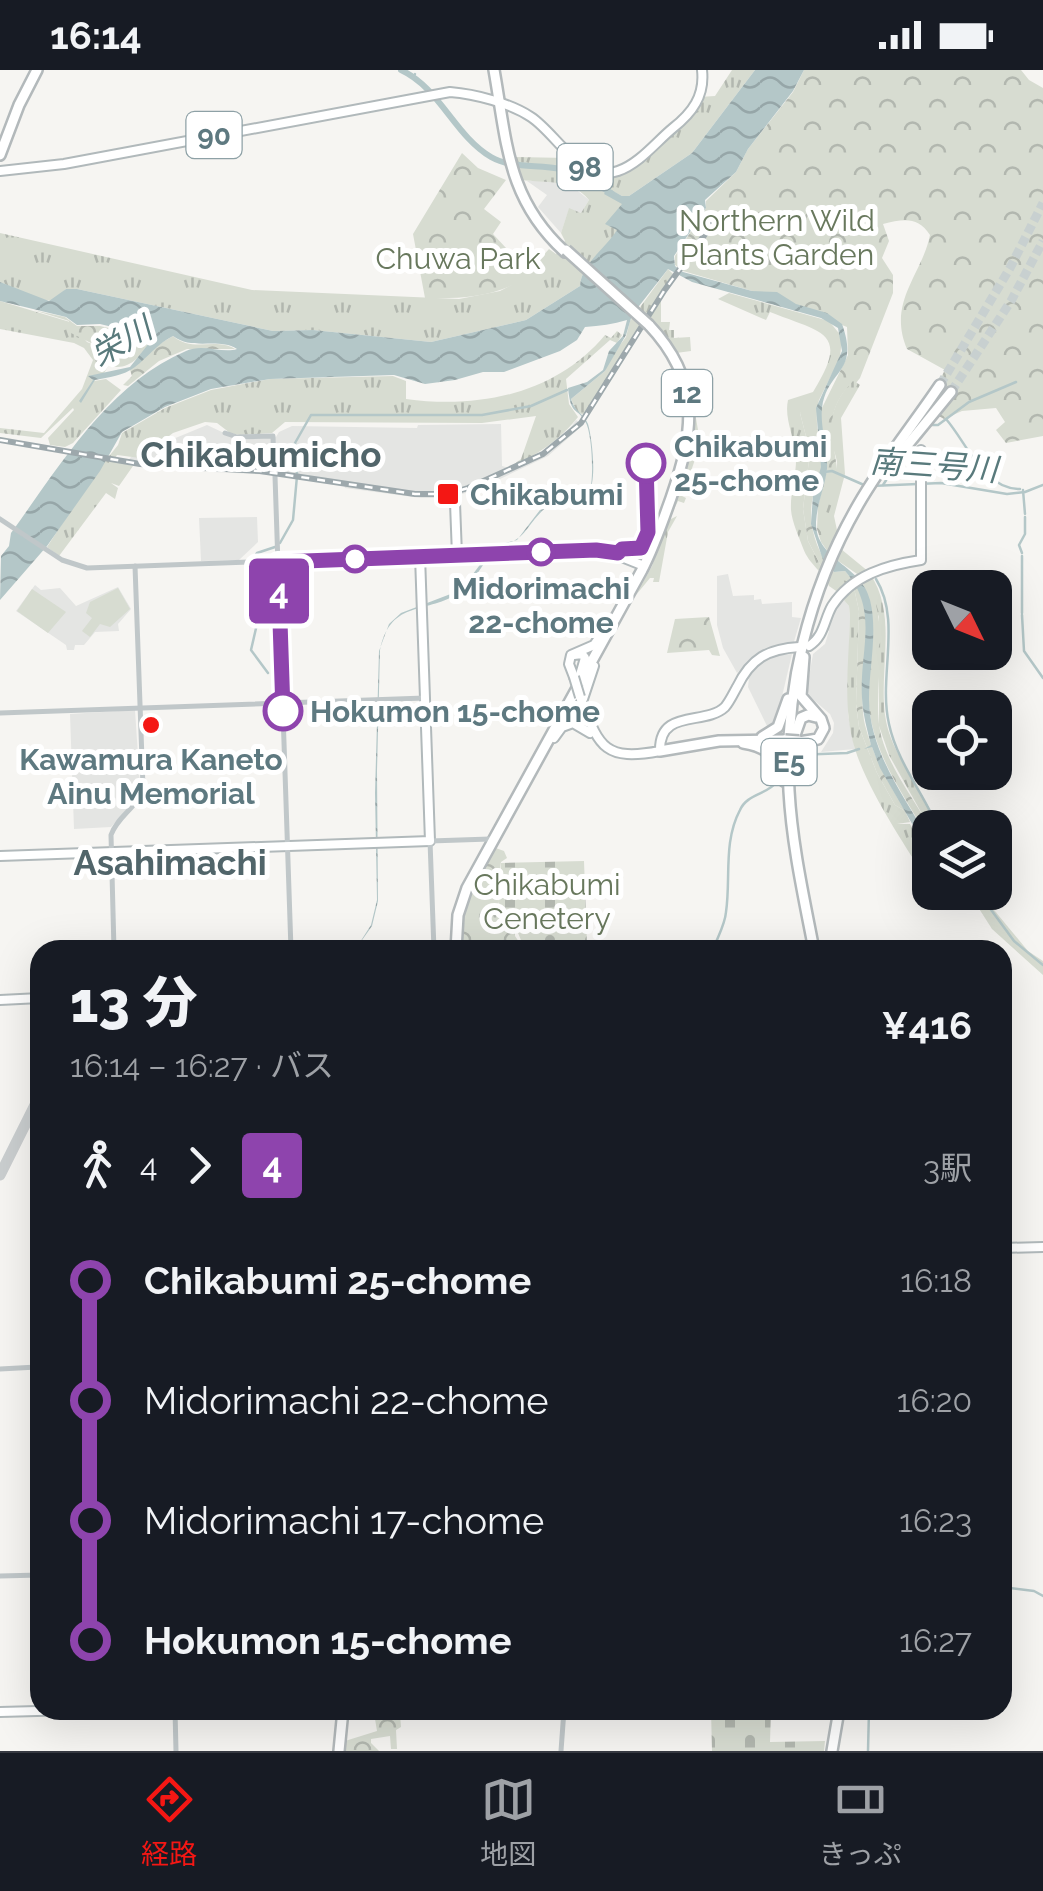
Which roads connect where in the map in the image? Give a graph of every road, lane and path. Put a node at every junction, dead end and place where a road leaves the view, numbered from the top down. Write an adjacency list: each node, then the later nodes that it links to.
1 (36, 70): 5 (highway); 6 (highway)
2 (495, 70): 4 (highway, 12)
3 (702, 71): 4 (main road, 98)
4 (502, 105): 7 (main road, 90); 18 (highway, 12, bridge)
5 (0, 148)
6 (0, 156)
7 (0, 172)
8 (940, 385): 12 (highway, E5)
9 (951, 392): 12 (highway, E5)
10 (225, 432): 17 (street)
11 (922, 450): 22 (main road)
12 (872, 485): 20 (highway, E5)
13 (455, 503): 15 (main road)
14 (0, 520): 19 (street)
15 (457, 555): 16 (main road); 18 (main road)
16 (420, 556): 17 (street); 25 (main road)
17 (278, 562): 19 (street); 26 (street)
18 (643, 565): 21 (highway, 12)
19 (140, 566): 27 (street)
20 (824, 578): 22 (highway, E5); 23 (highway, E5)
21 (614, 618): 24 (highway, 12); 24 (main road); 36 (highway, 12)
22 (805, 644): 31 (highway); 34 (main road); 35 (highway, E5)
23 (797, 668): 29 (highway); 41 (highway, E5)
24 (578, 688): 32 (main road); 37 (highway, 12)
25 (425, 698): 26 (street); 38 (main road)
26 (283, 704): 27 (street); 39 (street)
27 (140, 708): 28 (street); 40 (street)
28 (0, 713)
29 (754, 739): 30 (highway); 34 (highway)
30 (785, 741): 31 (highway, bridge); 33 (highway)
31 (799, 741): 35 (highway)
32 (600, 743): 34 (main road); 36 (main road)
33 (742, 743): 34 (highway); 41 (highway)
34 (660, 751)
35 (792, 753): 48 (highway, E5)
36 (524, 784): 47 (highway, 12)
37 (490, 839): 38 (street); 46 (highway, 12)
38 (430, 841): 39 (main road); 45 (street)
39 (288, 846): 40 (main road); 44 (street)
40 (111, 852): 42 (main road); 43 (street)
41 (796, 852): 49 (highway, E5)
42 (0, 856)
43 (114, 940)
44 (291, 940)
45 (434, 940)
46 (454, 940)
47 (455, 940)
48 (813, 940)
49 (813, 940)
50 (30, 1000): 51 (main road)
51 (0, 1001)
52 (1043, 1247): 53 (main road)
53 (1012, 1248)
54 (30, 1367): 55 (street)
55 (0, 1368)
56 (30, 1575): 57 (street)
57 (0, 1576)
58 (30, 1711): 59 (main road)
59 (0, 1712)
60 (174, 1720): 64 (street)
61 (341, 1720): 65 (highway)
62 (561, 1720): 66 (street)
63 (837, 1720): 67 (highway)
64 (176, 1751)
65 (338, 1751)
66 (561, 1751)
67 (832, 1751)

